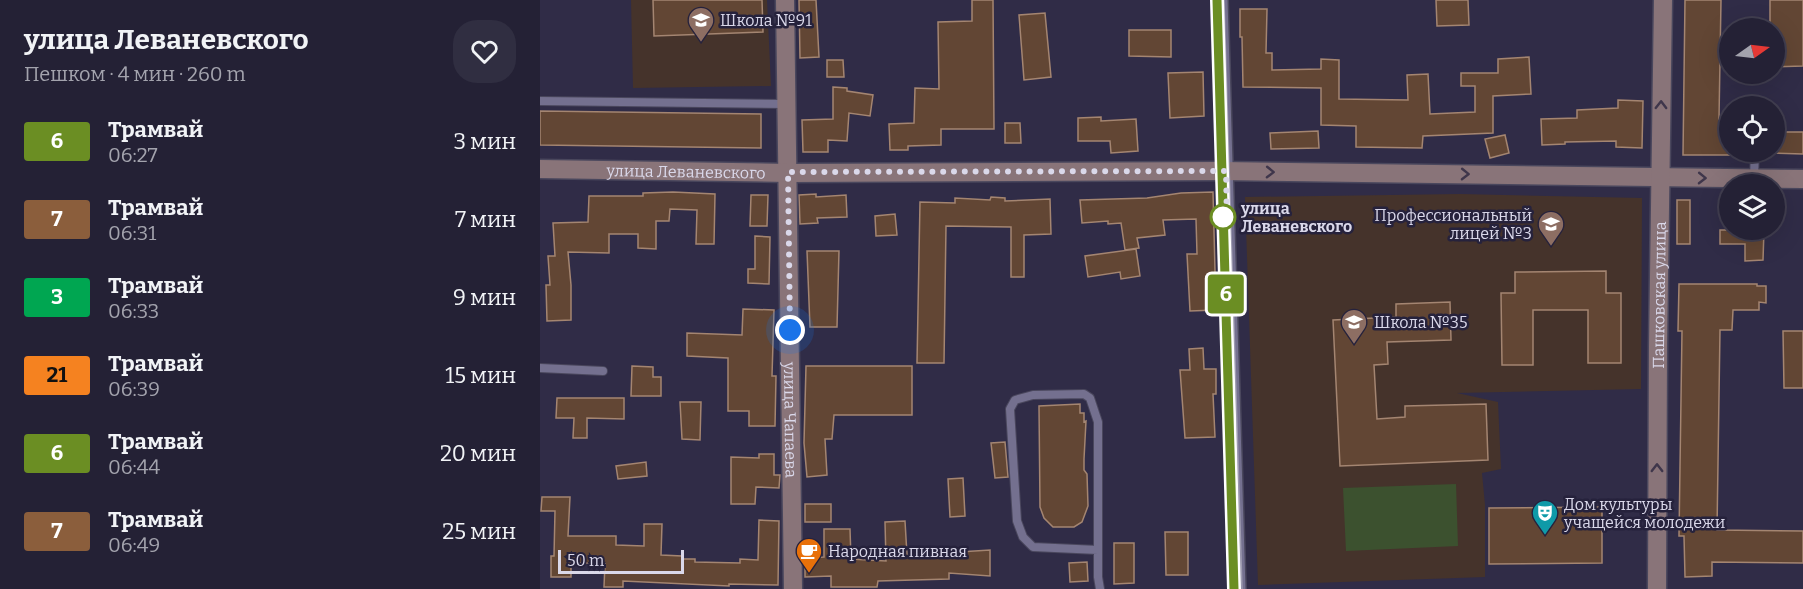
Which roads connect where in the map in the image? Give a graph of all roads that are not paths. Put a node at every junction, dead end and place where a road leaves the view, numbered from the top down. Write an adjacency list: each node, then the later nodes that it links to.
1 (785, 0): 5 (street, улица Чапаева)
2 (1220, 0): 7 (street)
3 (1663, 0): 9 (street, Пашковская улица, one-way to 3)
4 (540, 101): 5 (lane)
5 (787, 104): 8 (street, улица Чапаева)
6 (540, 169): 8 (street, улица Леваневского)
7 (1226, 171): 8 (street, улица Леваневского); 9 (street, улица Леваневского, one-way to 9); 18 (street)
8 (788, 172): 16 (street, улица Чапаева)
9 (1660, 177): 10 (street, улица Леваневского, one-way to 10); 19 (street, Пашковская улица, one-way to 9)
10 (1719, 178)
11 (1785, 179): 12 (street, улица Леваневского)
12 (1803, 179)
13 (540, 368): 14 (lane)
14 (603, 371)
15 (1098, 550): 15 (lane); 17 (lane)
16 (793, 589)
17 (1100, 589)
18 (1238, 589)
19 (1657, 589)

